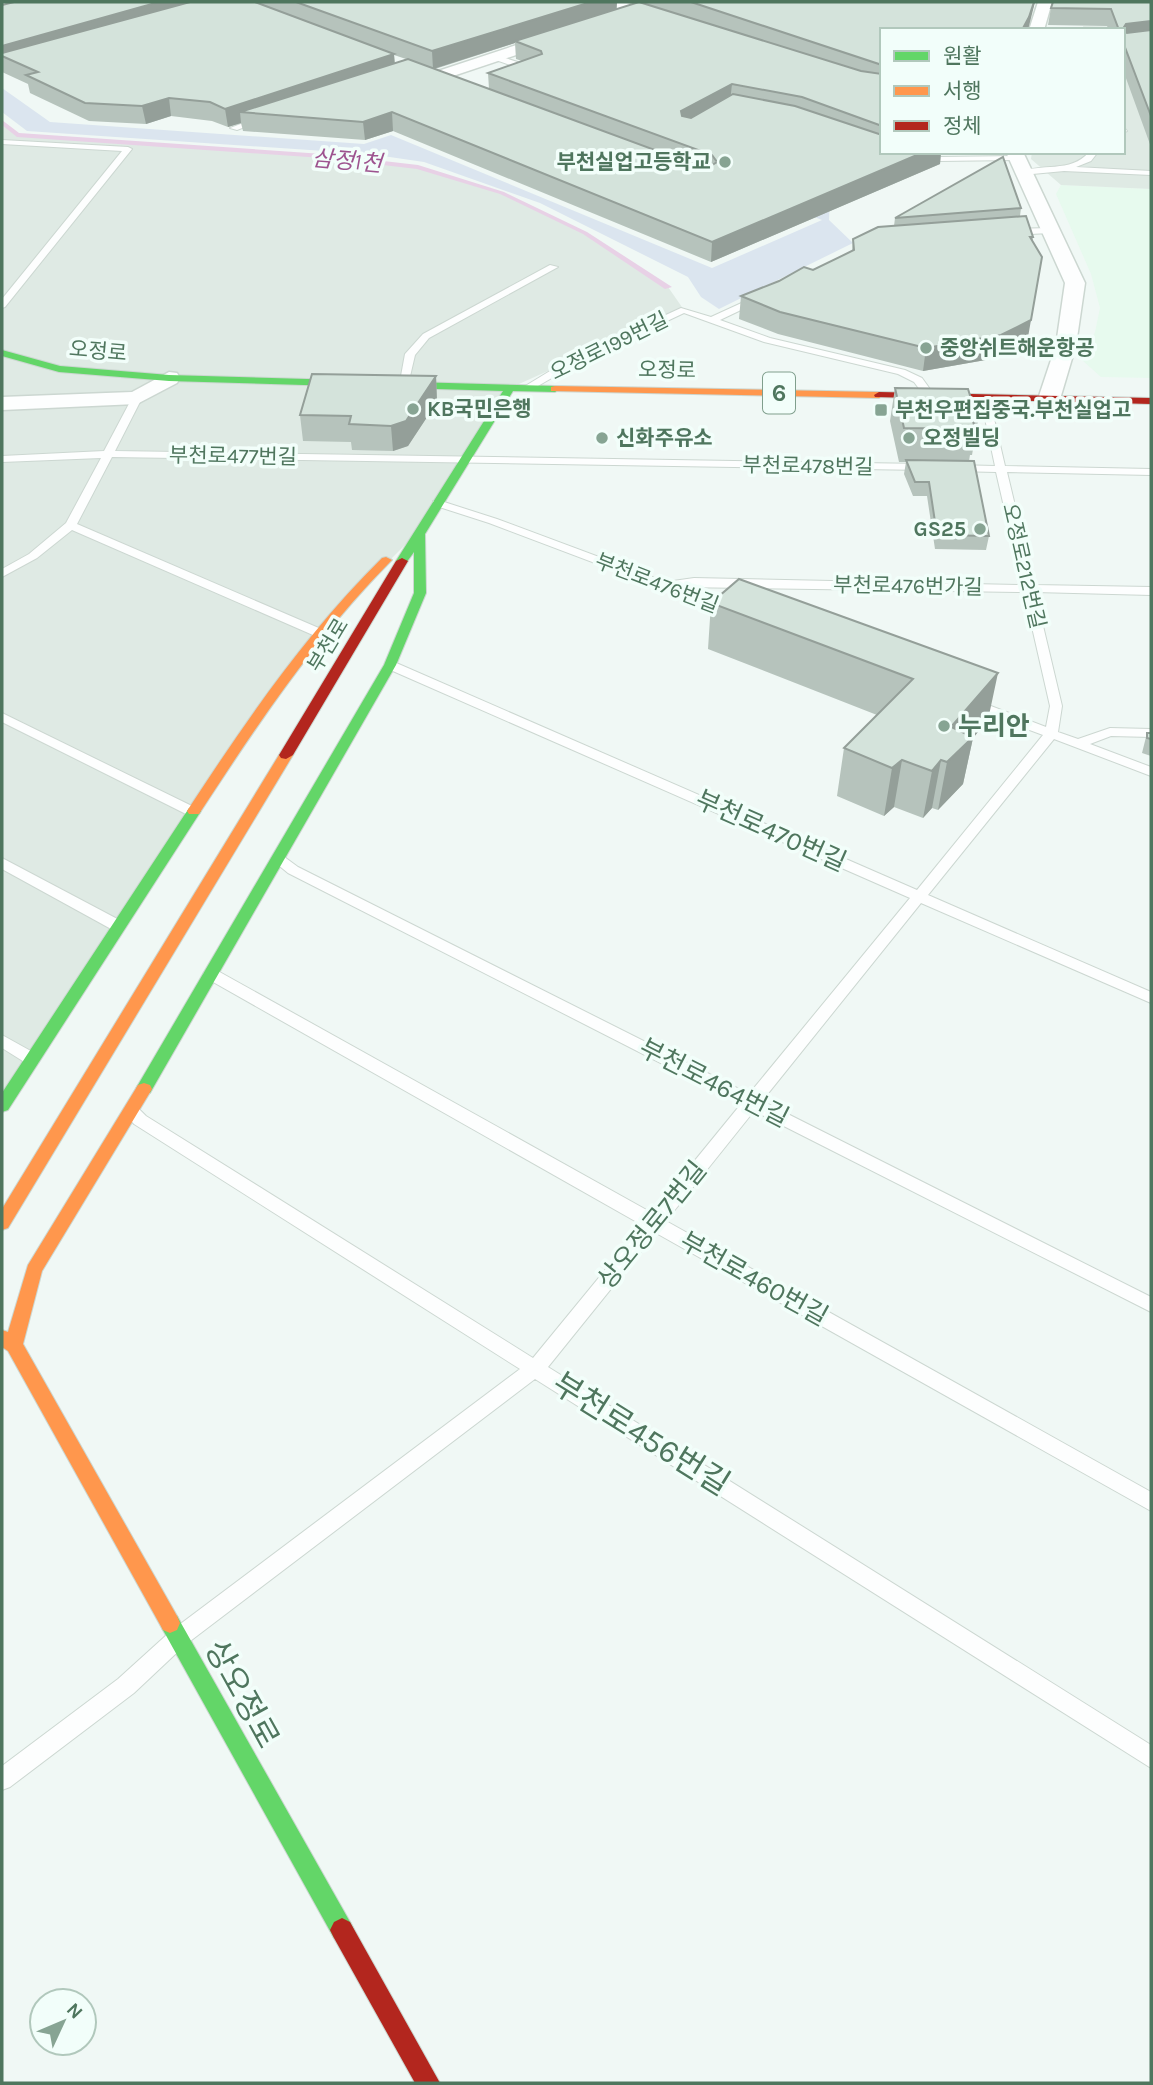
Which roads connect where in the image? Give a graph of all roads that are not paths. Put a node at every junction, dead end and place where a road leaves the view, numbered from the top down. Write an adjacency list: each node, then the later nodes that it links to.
1 (610, 2): 4 (street)
2 (668, 2): 4 (street)
3 (1045, 2): 7 (street)
4 (638, 11): 5 (street); 6 (street)
5 (612, 19)
6 (677, 23)
7 (1037, 28)
8 (574, 32): 9 (street)
9 (496, 57): 11 (lane); 12 (street)
10 (414, 71): 12 (street)
11 (523, 75)
12 (432, 78): 13 (street)
13 (458, 88)
14 (273, 116): 15 (lane)
15 (234, 128)
16 (2, 142): 26 (lane)
17 (903, 154): 19 (lane)
18 (1092, 154): 20 (lane)
19 (1018, 161): 20 (lane); 22 (street)
20 (1064, 169): 21 (lane)
21 (1151, 173)
22 (1050, 229): 23 (lane); 35 (street)
23 (994, 233)
24 (552, 268): 30 (lane)
25 (773, 291): 27 (lane, 오정로199번길)
26 (2, 305)
27 (710, 321): 31 (lane, 오정로199번길); 32 (lane)
28 (2, 353): 29 (street, 오정로 / 6)
29 (169, 378): 30 (street, 오정로 / 6); 34 (street)
30 (403, 385): 31 (street, 오정로 / 6)
31 (518, 388): 32 (street, 오정로 / 6); 40 (street, 부천로)
32 (930, 396): 33 (street, 오정로 / 6)
33 (984, 397): 35 (street, 오정로 / 6); 43 (lane, 오정로212번길)
34 (137, 398): 37 (street); 38 (lane)
35 (1049, 399): 36 (street, 오정로 / 6)
36 (1151, 401)
37 (2, 404)
38 (108, 453): 39 (lane, 부천로477번길); 40 (lane, 부천로477번길); 46 (lane)
39 (2, 459)
40 (465, 461): 41 (lane, 부천로478번길); 45 (street, 부천로)
41 (932, 467)
42 (946, 468): 43 (lane)
43 (1001, 468): 44 (lane); 50 (lane, 오정로212번길)
44 (1151, 472)
45 (437, 503): 47 (street, 부천로); 49 (lane, 부천로476번길)
46 (71, 525): 48 (lane); 53 (lane, 부천로)
47 (419, 531): 53 (street); 54 (street); 73 (street, 부천로)
48 (2, 574)
49 (664, 585): 50 (lane, 부천로476번가길); 52 (lane, 부천로476번길)
50 (1029, 589): 51 (lane, 부천로476번가길); 58 (lane, 오정로212번길)
51 (1151, 592)
52 (741, 615)
53 (317, 632): 61 (street)
54 (390, 665): 62 (street); 64 (lane, 부천로470번길)
55 (961, 699): 58 (lane)
56 (2, 717): 61 (lane)
57 (1151, 733): 59 (lane)
58 (1051, 734): 59 (lane); 64 (lane, 상오정로7번길)
59 (1078, 744): 60 (lane)
60 (1151, 772)
61 (192, 812): 65 (street)
62 (278, 859): 66 (street); 70 (lane, 부천로464번길)
63 (2, 863): 65 (lane)
64 (919, 896): 67 (lane, 부천로470번길); 70 (lane, 상오정로7번길)
65 (118, 926): 69 (street)
66 (211, 974): 72 (street); 74 (lane, 부천로460번길)
67 (1151, 998)
68 (2, 1041): 69 (lane)
69 (32, 1059): 71 (street)
70 (752, 1102): 74 (lane, 상오정로7번길); 75 (lane, 부천로464번길)
71 (2, 1106)
72 (131, 1111): 76 (street); 77 (lane, 부천로456번길)
73 (2, 1223)
74 (654, 1223): 77 (lane, 상오정로7번길); 78 (lane, 부천로460번길)
75 (1151, 1306)
76 (8, 1342): 79 (street, 상오정로)
77 (536, 1368): 79 (lane, 상오정로7번길); 80 (lane, 부천로456번길)
78 (1151, 1502)
79 (178, 1638): 81 (lane, 상오정로7번길); 82 (street, 상오정로)
80 (1151, 1757)
81 (2, 1779)
82 (428, 2083)

